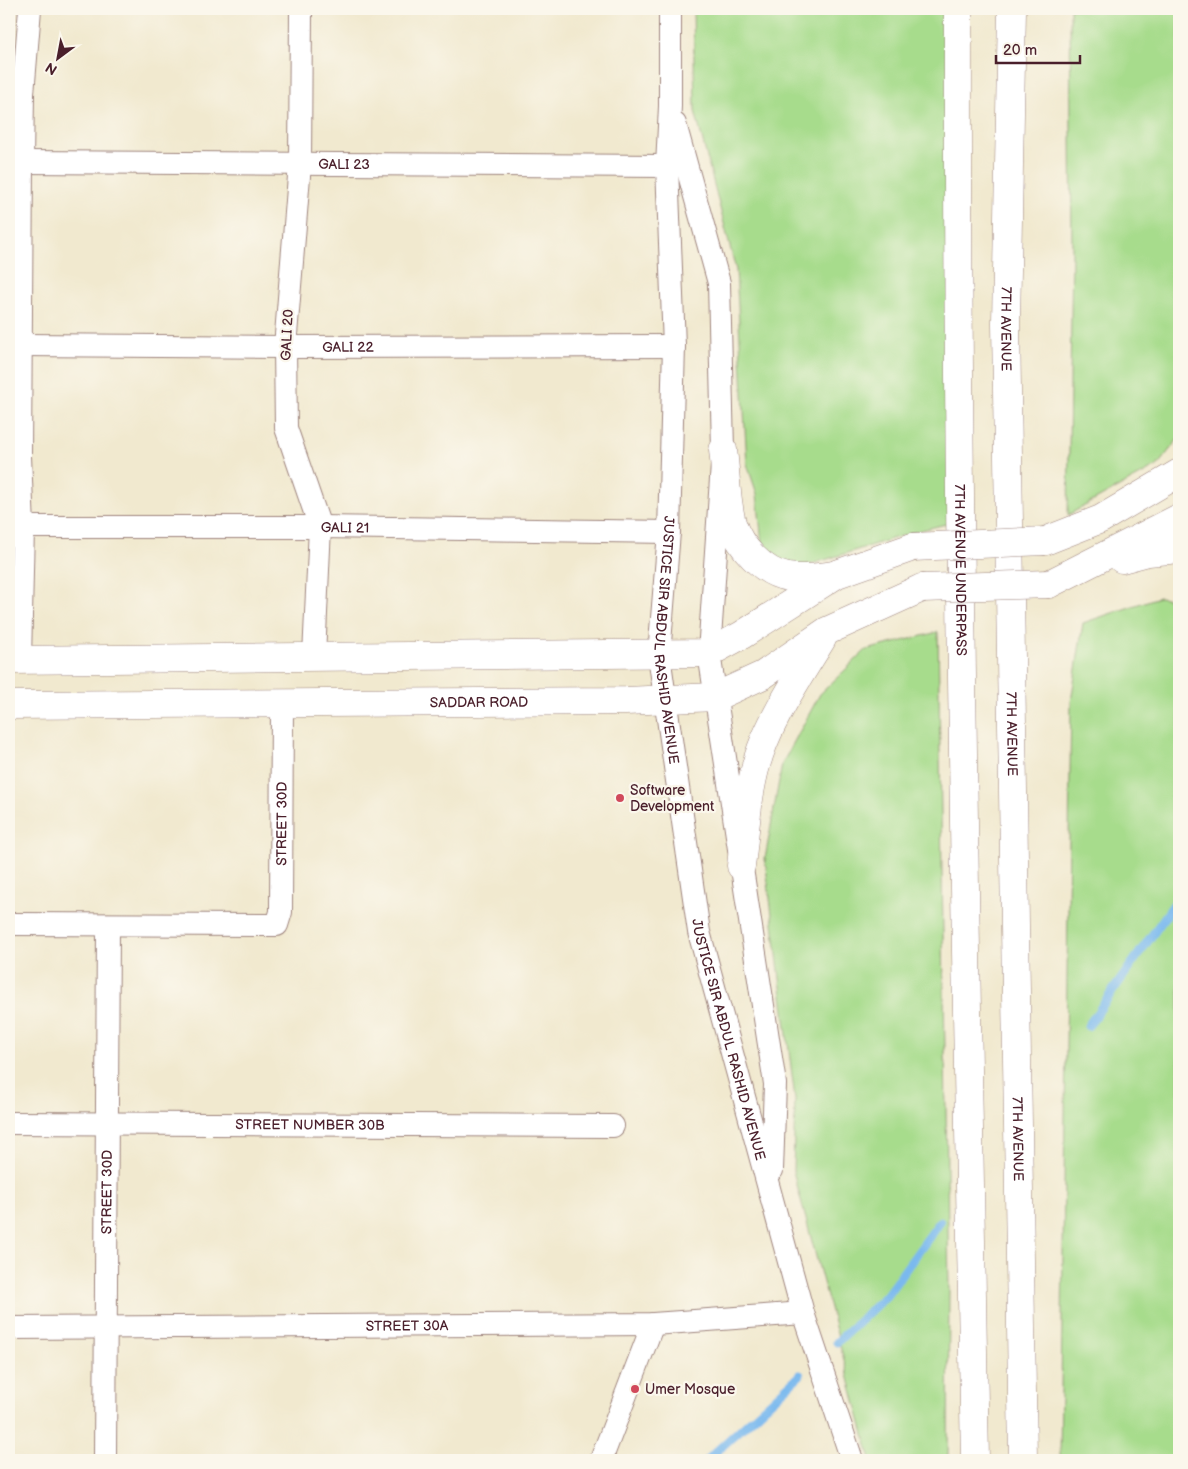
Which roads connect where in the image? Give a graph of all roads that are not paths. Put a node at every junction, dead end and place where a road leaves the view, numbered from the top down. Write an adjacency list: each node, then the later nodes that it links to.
1 (30, 9): 6 (street)
2 (301, 9): 9 (street, GALI 20)
3 (670, 9): 7 (street, JUSTICE SIR ABDUL RASHID AVENUE)
4 (958, 9): 50 (street, 7TH AVENUE UNDERPASS)
5 (1012, 9): 51 (street, 7TH AVENUE)
6 (16, 94): 8 (street)
7 (670, 106): 10 (street, JUSTICE SIR ABDUL RASHID AVENUE); 15 (street, JUSTICE SIR ABDUL RASHID AVENUE)
8 (22, 162): 9 (street, GALI 23); 11 (street)
9 (300, 164): 10 (street, GALI 23); 14 (street, GALI 20)
10 (667, 166): 13 (street, JUSTICE SIR ABDUL RASHID AVENUE)
11 (16, 277): 12 (street)
12 (22, 345): 14 (street, GALI 22); 16 (street)
13 (674, 346): 14 (street, GALI 22); 23 (street, JUSTICE SIR ABDUL RASHID AVENUE)
14 (285, 348): 22 (street, GALI 20)
15 (723, 450): 26 (street); 28 (street, JUSTICE SIR ABDUL RASHID AVENUE)
16 (14, 456): 21 (street)
17 (1179, 457): 20 (street)
18 (1179, 473): 20 (street)
19 (1179, 518): 25 (street)
20 (1101, 519): 26 (street, bridge)
21 (23, 527): 22 (street, GALI 21); 31 (street)
22 (320, 527): 23 (street, GALI 21); 30 (street, GALI 20)
23 (669, 532): 29 (street, JUSTICE SIR ABDUL RASHID AVENUE)
24 (1179, 548): 25 (street)
25 (1079, 570): 27 (street, SADDAR ROAD, bridge)
26 (837, 574): 28 (street)
27 (827, 631): 32 (street, SADDAR ROAD); 36 (street)
28 (708, 653): 29 (street); 32 (street, JUSTICE SIR ABDUL RASHID AVENUE)
29 (660, 655): 30 (street); 33 (street, JUSTICE SIR ABDUL RASHID AVENUE)
30 (314, 656): 31 (street)
31 (14, 660)
32 (714, 697): 33 (street, SADDAR ROAD); 36 (street, JUSTICE SIR ABDUL RASHID AVENUE)
33 (665, 698): 34 (street, SADDAR ROAD); 42 (street, JUSTICE SIR ABDUL RASHID AVENUE)
34 (282, 702): 35 (street, SADDAR ROAD); 38 (street, STREET 30D)
35 (9, 705)
36 (741, 866): 42 (street, JUSTICE SIR ABDUL RASHID AVENUE)
37 (9, 924): 38 (street, STREET 30D)
38 (108, 925): 40 (street, STREET 30D)
39 (9, 1122): 40 (street, STREET NUMBER 30B)
40 (107, 1123): 41 (street, STREET NUMBER 30B); 46 (street, STREET 30D)
41 (613, 1126)
42 (772, 1193): 43 (street, JUSTICE SIR ABDUL RASHID AVENUE)
43 (803, 1313): 44 (street, STREET 30A); 49 (street, JUSTICE SIR ABDUL RASHID AVENUE)
44 (653, 1324): 46 (street, STREET 30A); 48 (street)
45 (9, 1328): 46 (street, STREET 30A)
46 (106, 1328): 47 (street, STREET 30D)
47 (105, 1460)
48 (601, 1460)
49 (852, 1460)
50 (975, 1460)
51 (1023, 1460)

